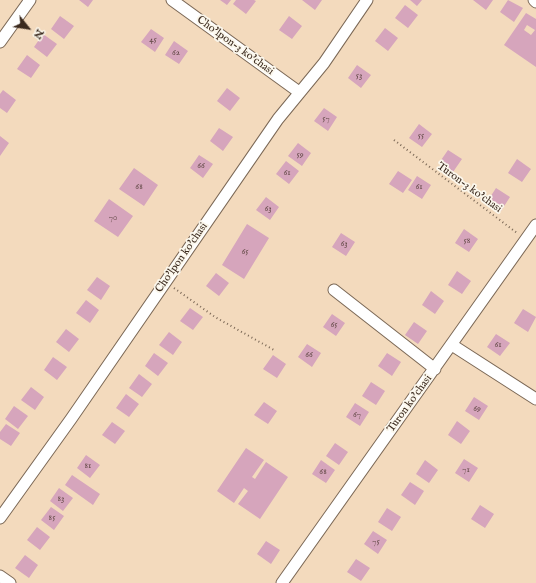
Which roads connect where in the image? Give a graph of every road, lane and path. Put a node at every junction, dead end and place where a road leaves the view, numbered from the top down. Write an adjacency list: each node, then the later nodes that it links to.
1 (30, 0): 4 (street)
2 (172, 0): 5 (street, Cho'lpon-3 ko'chasi)
3 (367, 0): 5 (street, Cho'lpon ko'chasi)
4 (0, 42)
5 (299, 92): 9 (street, Cho'lpon ko'chasi)
6 (394, 140): 8 (path, Turon-3 ko'chasi)
7 (536, 225): 8 (street, Turon ko'chasi)
8 (526, 239): 11 (street, Turon ko'chasi)
9 (165, 282): 12 (path); 15 (street, Cho'lpon ko'chasi)
10 (334, 290): 13 (street)
11 (452, 345): 13 (street, Turon ko'chasi); 14 (street)
12 (274, 350)
13 (435, 369): 18 (street, Turon ko'chasi)
14 (536, 399)
15 (0, 518)
16 (0, 576): 17 (street)
17 (10, 583)
18 (282, 583)

